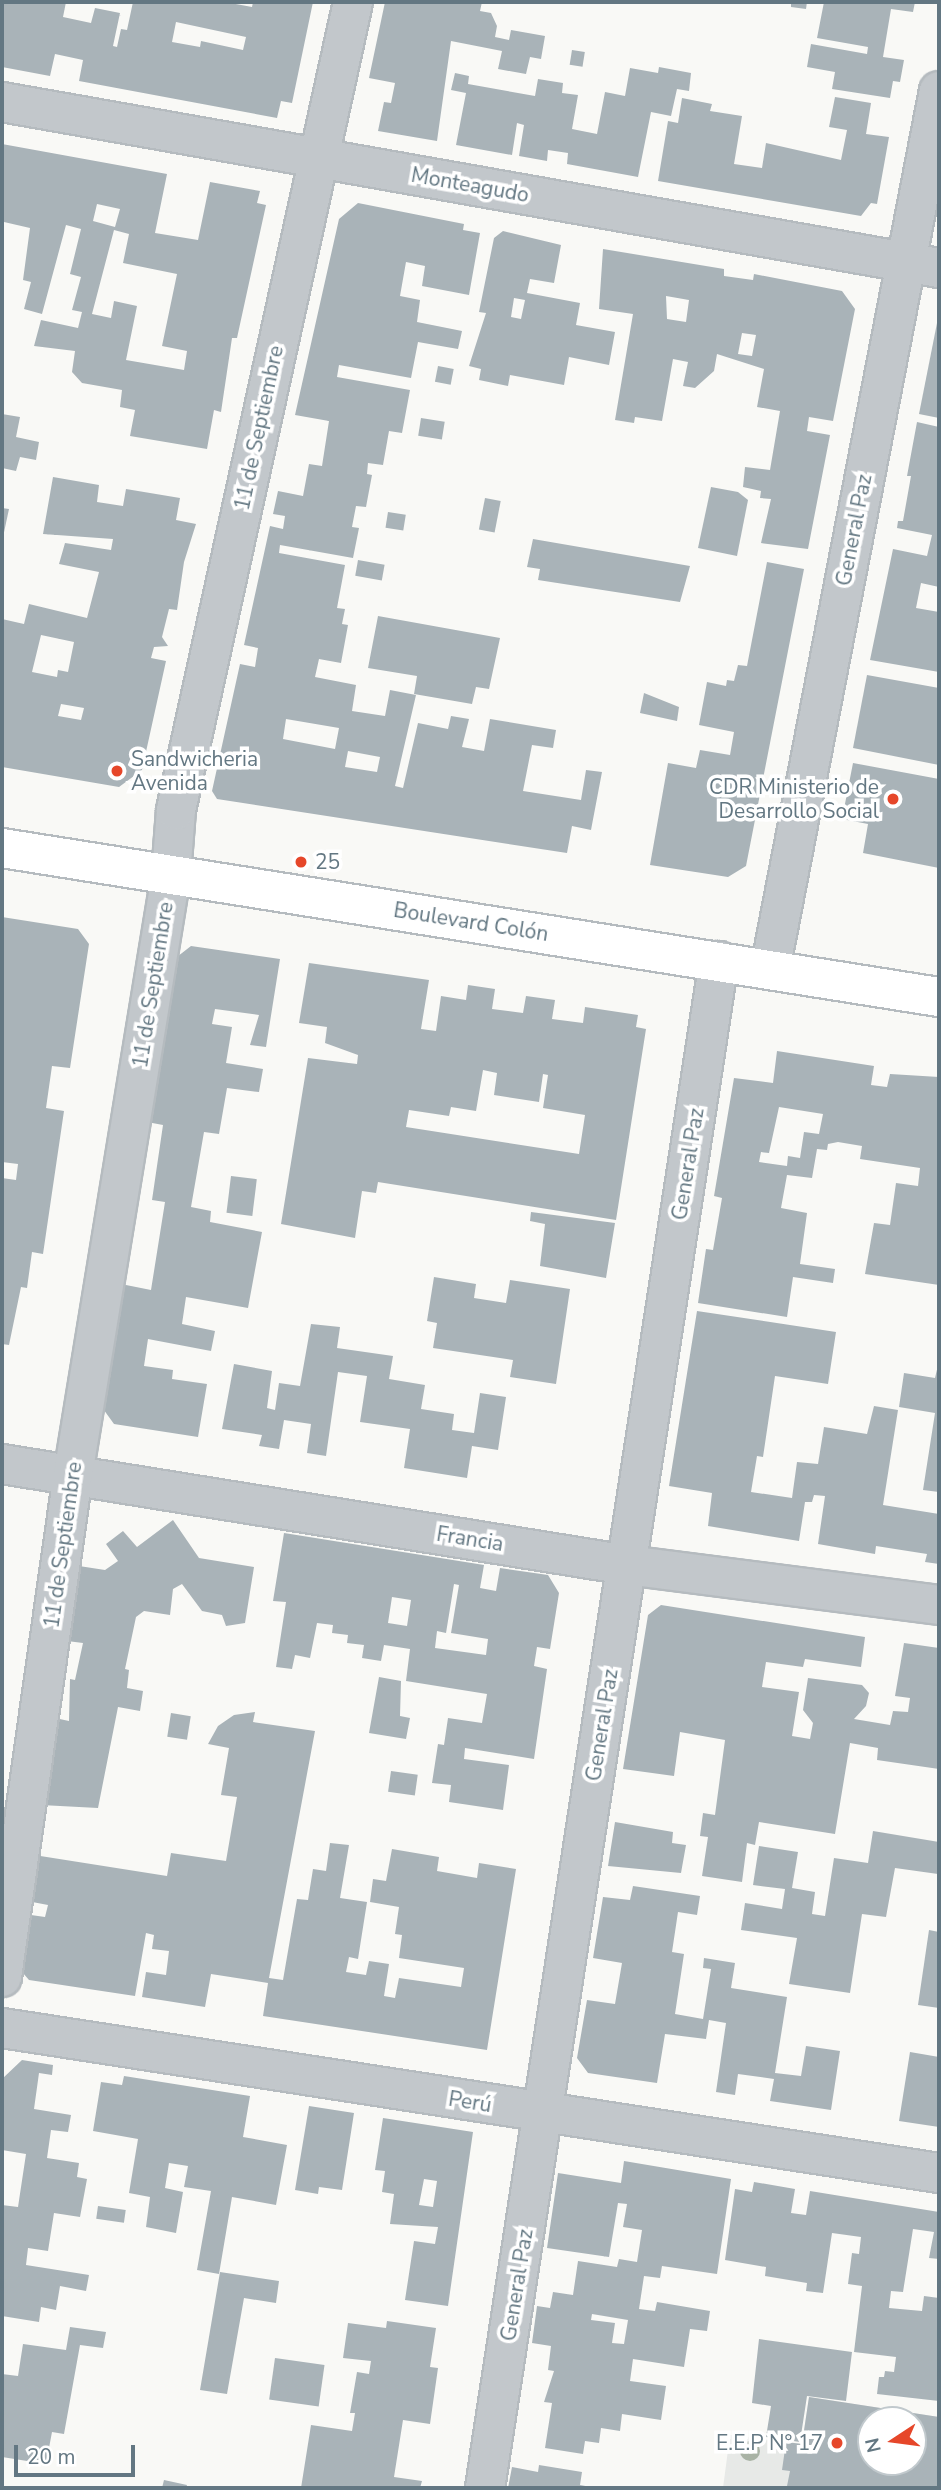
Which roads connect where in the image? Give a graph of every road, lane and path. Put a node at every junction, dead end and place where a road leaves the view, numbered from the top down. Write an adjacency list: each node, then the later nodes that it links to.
1 (353, 2): 4 (street, 11 de Septiembre)
2 (939, 91): 5 (street, General Paz)
3 (2, 102): 4 (street, Monteagudo)
4 (318, 158): 5 (street, Monteagudo); 7 (street, 11 de Septiembre)
5 (922, 265): 9 (street, General Paz)
6 (2, 848): 7 (main road, Boulevard Colón)
7 (171, 875): 8 (main road, Boulevard Colón); 12 (street, 11 de Septiembre)
8 (719, 961): 9 (main road, Boulevard Colón); 13 (street, General Paz)
9 (771, 970): 10 (main road, Boulevard Colón)
10 (939, 997)
11 (2, 1464): 12 (street, Francia)
12 (73, 1475): 13 (street, Francia); 15 (street, 11 de Septiembre)
13 (627, 1565): 14 (street, Francia); 17 (street, General Paz)
14 (939, 1605)
15 (2, 1977)
16 (2, 2028): 17 (street, Perú)
17 (544, 2114): 18 (street, Perú); 19 (street, General Paz)
18 (939, 2173)
19 (485, 2488)

